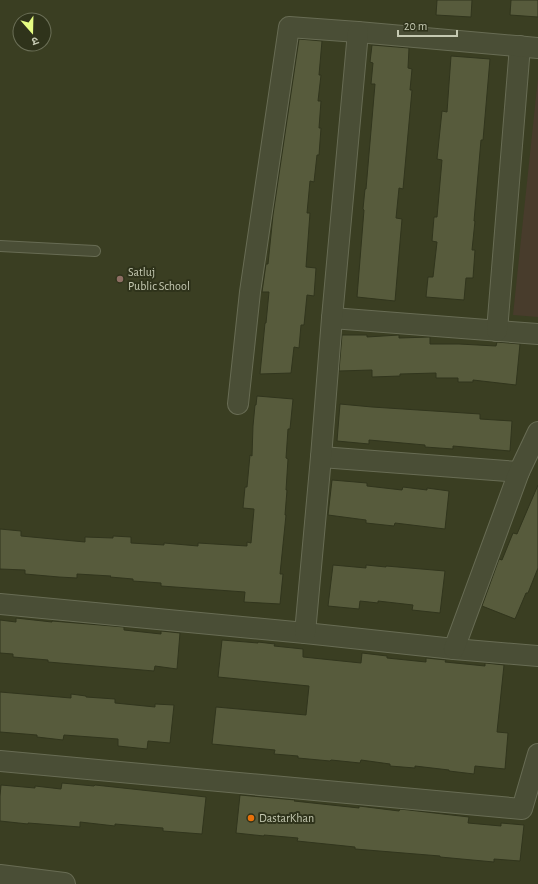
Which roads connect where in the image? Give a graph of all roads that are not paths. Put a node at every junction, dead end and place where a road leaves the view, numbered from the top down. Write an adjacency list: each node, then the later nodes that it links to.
1 (358, 32): 2 (street); 5 (street); 8 (street)
2 (529, 47): 6 (street)
3 (0, 246): 4 (lane)
4 (95, 251)
5 (332, 318): 6 (street); 10 (street)
6 (497, 331): 7 (street)
7 (538, 334)
8 (238, 404)
9 (538, 432): 11 (street)
10 (321, 457): 11 (street); 13 (street)
11 (519, 472): 14 (street)
12 (0, 604): 13 (street)
13 (305, 633): 14 (street)
14 (454, 649): 15 (street)
15 (538, 656)
16 (538, 754): 17 (street)
17 (0, 761)
18 (0, 876): 19 (street)
19 (64, 884)

